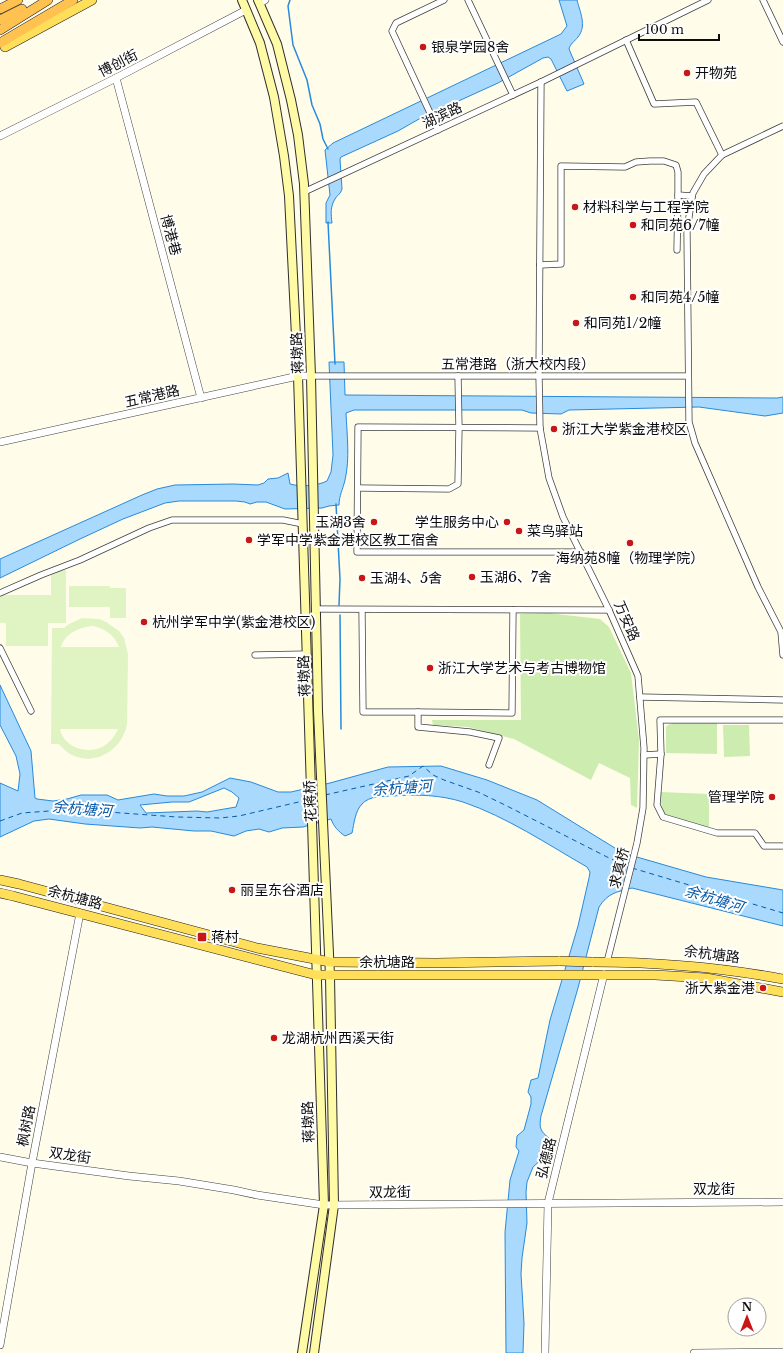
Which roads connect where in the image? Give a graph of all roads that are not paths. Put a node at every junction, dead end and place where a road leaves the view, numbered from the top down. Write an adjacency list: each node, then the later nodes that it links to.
1 (18, 0): 12 (highway)
2 (42, 0): 14 (highway)
3 (48, 0): 15 (highway)
4 (73, 0): 18 (highway)
5 (92, 0): 18 (main road)
6 (242, 0): 13 (main road, 蒋墩路)
7 (444, 0): 23 (street)
8 (468, 0): 21 (street)
9 (708, 0): 16 (street)
10 (763, 0): 17 (street)
11 (261, 1): 26 (main road, 蒋墩路)
12 (0, 9)
13 (246, 10): 19 (street, 博创街); 31 (main road, 蒋墩路)
14 (0, 20)
15 (0, 30)
16 (626, 40): 20 (street, 湖滨路); 25 (street)
17 (783, 42)
18 (1, 48)
19 (116, 78): 24 (street, 博创街); 36 (street, 博港巷)
20 (541, 82): 21 (street, 湖滨路); 30 (street, 万安路)
21 (512, 93): 23 (street, 湖滨路)
22 (783, 126): 25 (street)
23 (437, 128): 26 (street, 湖滨路)
24 (0, 136)
25 (722, 155): 28 (street)
26 (304, 192): 32 (main road, 蒋墩路)
27 (678, 195): 28 (street); 29 (street); 30 (street)
28 (692, 196): 35 (street)
29 (677, 250)
30 (540, 265): 34 (street, 万安路)
31 (298, 376): 32 (street, 五常港路); 36 (street, 五常港路); 41 (main road, 蒋墩路)
32 (311, 376): 33 (street, 五常港路（浙大校内段）); 44 (main road, 蒋墩路)
33 (458, 376): 34 (street, 五常港路（浙大校内段）); 37 (street)
34 (539, 376): 35 (street, 五常港路（浙大校内段）); 38 (street, 万安路)
35 (688, 376): 51 (street)
36 (200, 398): 39 (street, 五常港路)
37 (459, 428): 38 (street); 40 (street); 40 (street)
38 (540, 428): 42 (street, 万安路)
39 (0, 442)
40 (358, 488): 42 (street)
41 (302, 521): 43 (street); 49 (main road, 蒋墩路)
42 (581, 552): 47 (street, 万安路)
43 (0, 593)
44 (316, 609): 45 (street); 56 (main road, 蒋墩路)
45 (362, 610): 46 (street); 57 (street)
46 (514, 610): 47 (street); 57 (street)
47 (609, 610): 52 (street, 万安路)
48 (0, 648): 55 (street)
49 (307, 654): 50 (street); 54 (main road, 蒋墩路)
50 (255, 655)
51 (783, 655)
52 (640, 697): 53 (street); 60 (street, 万安路)
53 (783, 700)
54 (308, 710): 65 (main road, 花蒋桥)
55 (32, 711)
56 (318, 711): 66 (main road, 花蒋桥)
57 (418, 712): 61 (street)
58 (783, 720): 59 (street)
59 (661, 754): 60 (street); 63 (street)
60 (644, 755): 62 (street, 万安路)
61 (489, 765)
62 (638, 843): 71 (street, 求真桥)
63 (783, 846)
64 (0, 880): 69 (main road, 余杭塘路)
65 (314, 888): 69 (main road, 蒋墩路)
66 (327, 890): 70 (main road, 蒋墩路)
67 (0, 894): 68 (main road, 余杭塘路)
68 (80, 913): 73 (main road, 余杭塘路); 78 (street, 枫树路)
69 (315, 960): 70 (main road, 余杭塘路); 73 (main road, 蒋墩路)
70 (330, 962): 71 (main road, 余杭塘路, bridge); 74 (main road, 蒋墩路)
71 (607, 962): 75 (main road, 余杭塘路)
72 (604, 974): 74 (main road, 余杭塘路); 76 (main road, 余杭塘路); 80 (street, 弘德路)
73 (316, 975): 74 (main road, 余杭塘路); 81 (main road, 蒋墩路)
74 (330, 976): 82 (main road, 蒋墩路)
75 (783, 979)
76 (783, 992)
77 (0, 1157): 78 (street, 双龙街)
78 (32, 1163): 81 (street, 双龙街); 83 (street, 枫树路)
79 (783, 1202): 80 (street, 双龙街)
80 (548, 1203): 82 (street, 双龙街); 87 (street, 弘德路)
81 (324, 1205): 82 (street, 双龙街); 85 (main road, 蒋墩路)
82 (334, 1205): 86 (main road, 蒋墩路)
83 (0, 1345)
84 (783, 1352): 88 (street)
85 (302, 1353)
86 (314, 1353)
87 (545, 1353)
88 (694, 1353)

